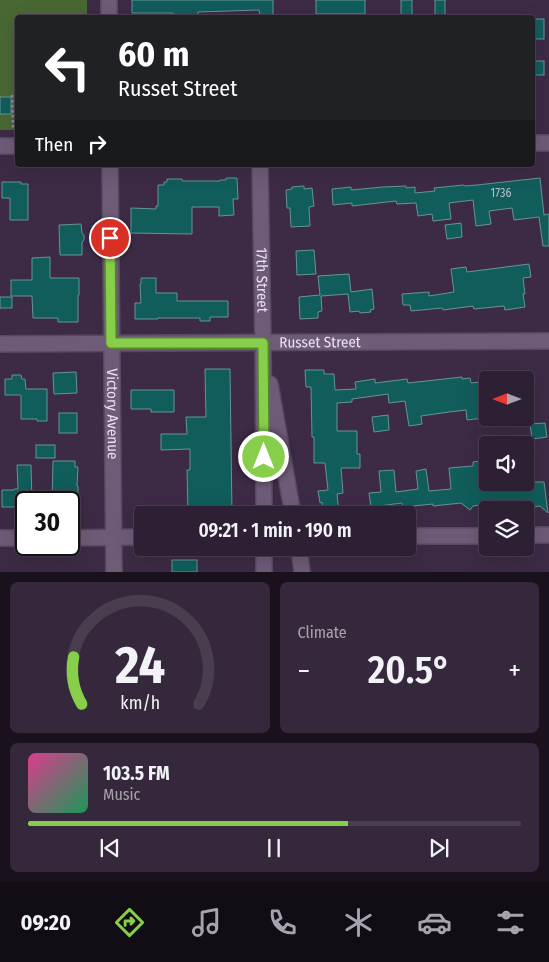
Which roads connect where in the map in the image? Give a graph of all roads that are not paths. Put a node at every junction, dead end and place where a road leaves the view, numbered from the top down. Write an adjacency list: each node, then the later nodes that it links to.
1 (108, 0): 2 (street)
2 (109, 15)
3 (549, 143): 4 (street)
4 (535, 144)
5 (0, 146): 6 (street)
6 (15, 146)
7 (110, 167): 10 (street, Victory Avenue)
8 (260, 167): 11 (street, 17th Street)
9 (549, 341): 11 (street, Russet Street)
10 (111, 343): 11 (street, Russet Street); 12 (street, Russet Street); 19 (street, Victory Avenue)
11 (263, 343): 13 (street, 17th Street); 14 (street)
12 (0, 344)
13 (264, 506)
14 (291, 506)
15 (534, 535): 16 (street)
16 (549, 535)
17 (416, 536): 18 (street)
18 (479, 536)
19 (113, 537): 20 (street); 23 (street); 26 (street, Victory Avenue)
20 (134, 537)
21 (0, 538): 22 (street)
22 (15, 538)
23 (80, 538)
24 (264, 556): 27 (street)
25 (299, 556): 28 (street)
26 (114, 572)
27 (264, 572)
28 (302, 572)

